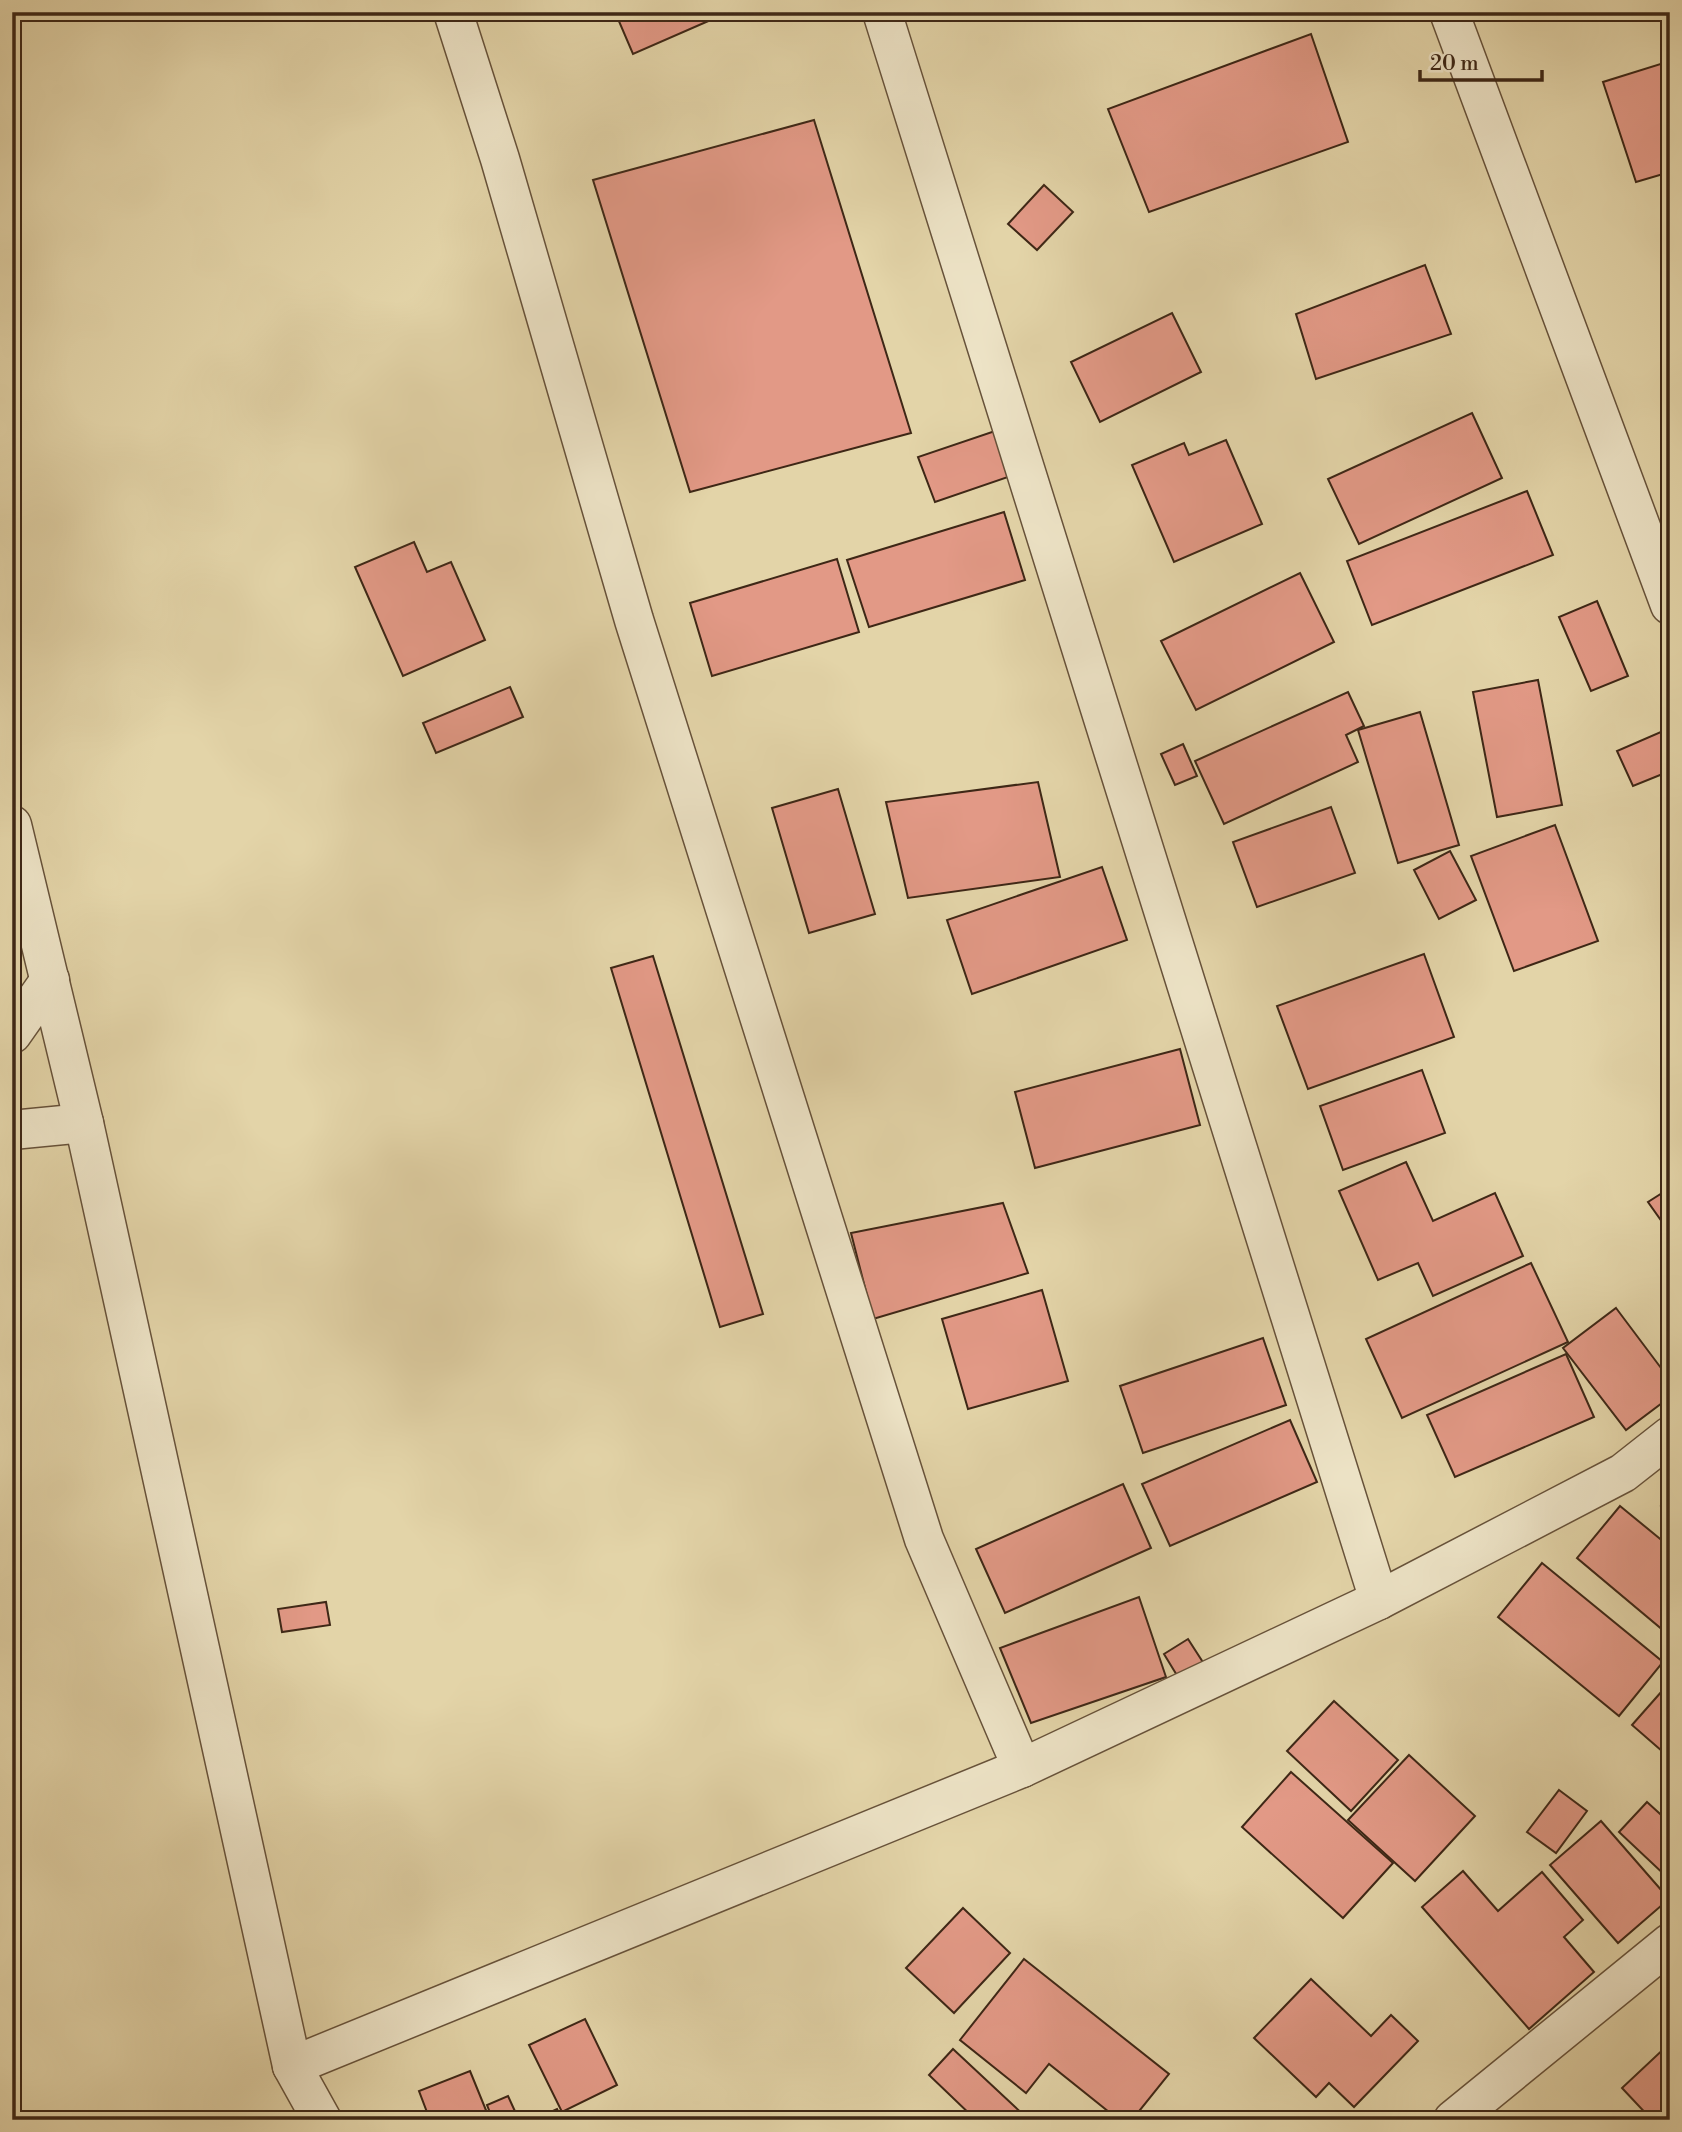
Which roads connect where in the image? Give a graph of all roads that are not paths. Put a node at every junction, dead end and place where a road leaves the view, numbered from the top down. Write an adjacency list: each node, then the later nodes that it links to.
1 (453, 12): 12 (street)
2 (882, 12): 11 (street)
3 (1449, 12): 4 (street)
4 (1669, 601)
5 (12, 825): 6 (street)
6 (50, 980): 7 (street); 8 (street)
7 (12, 1034)
8 (84, 1124): 9 (street); 14 (street)
9 (12, 1130)
10 (1670, 1436): 11 (street)
11 (1379, 1600): 12 (street)
12 (1022, 1768): 14 (street)
13 (1670, 1943): 16 (street)
14 (292, 2066): 15 (street)
15 (323, 2120)
16 (1453, 2120)

